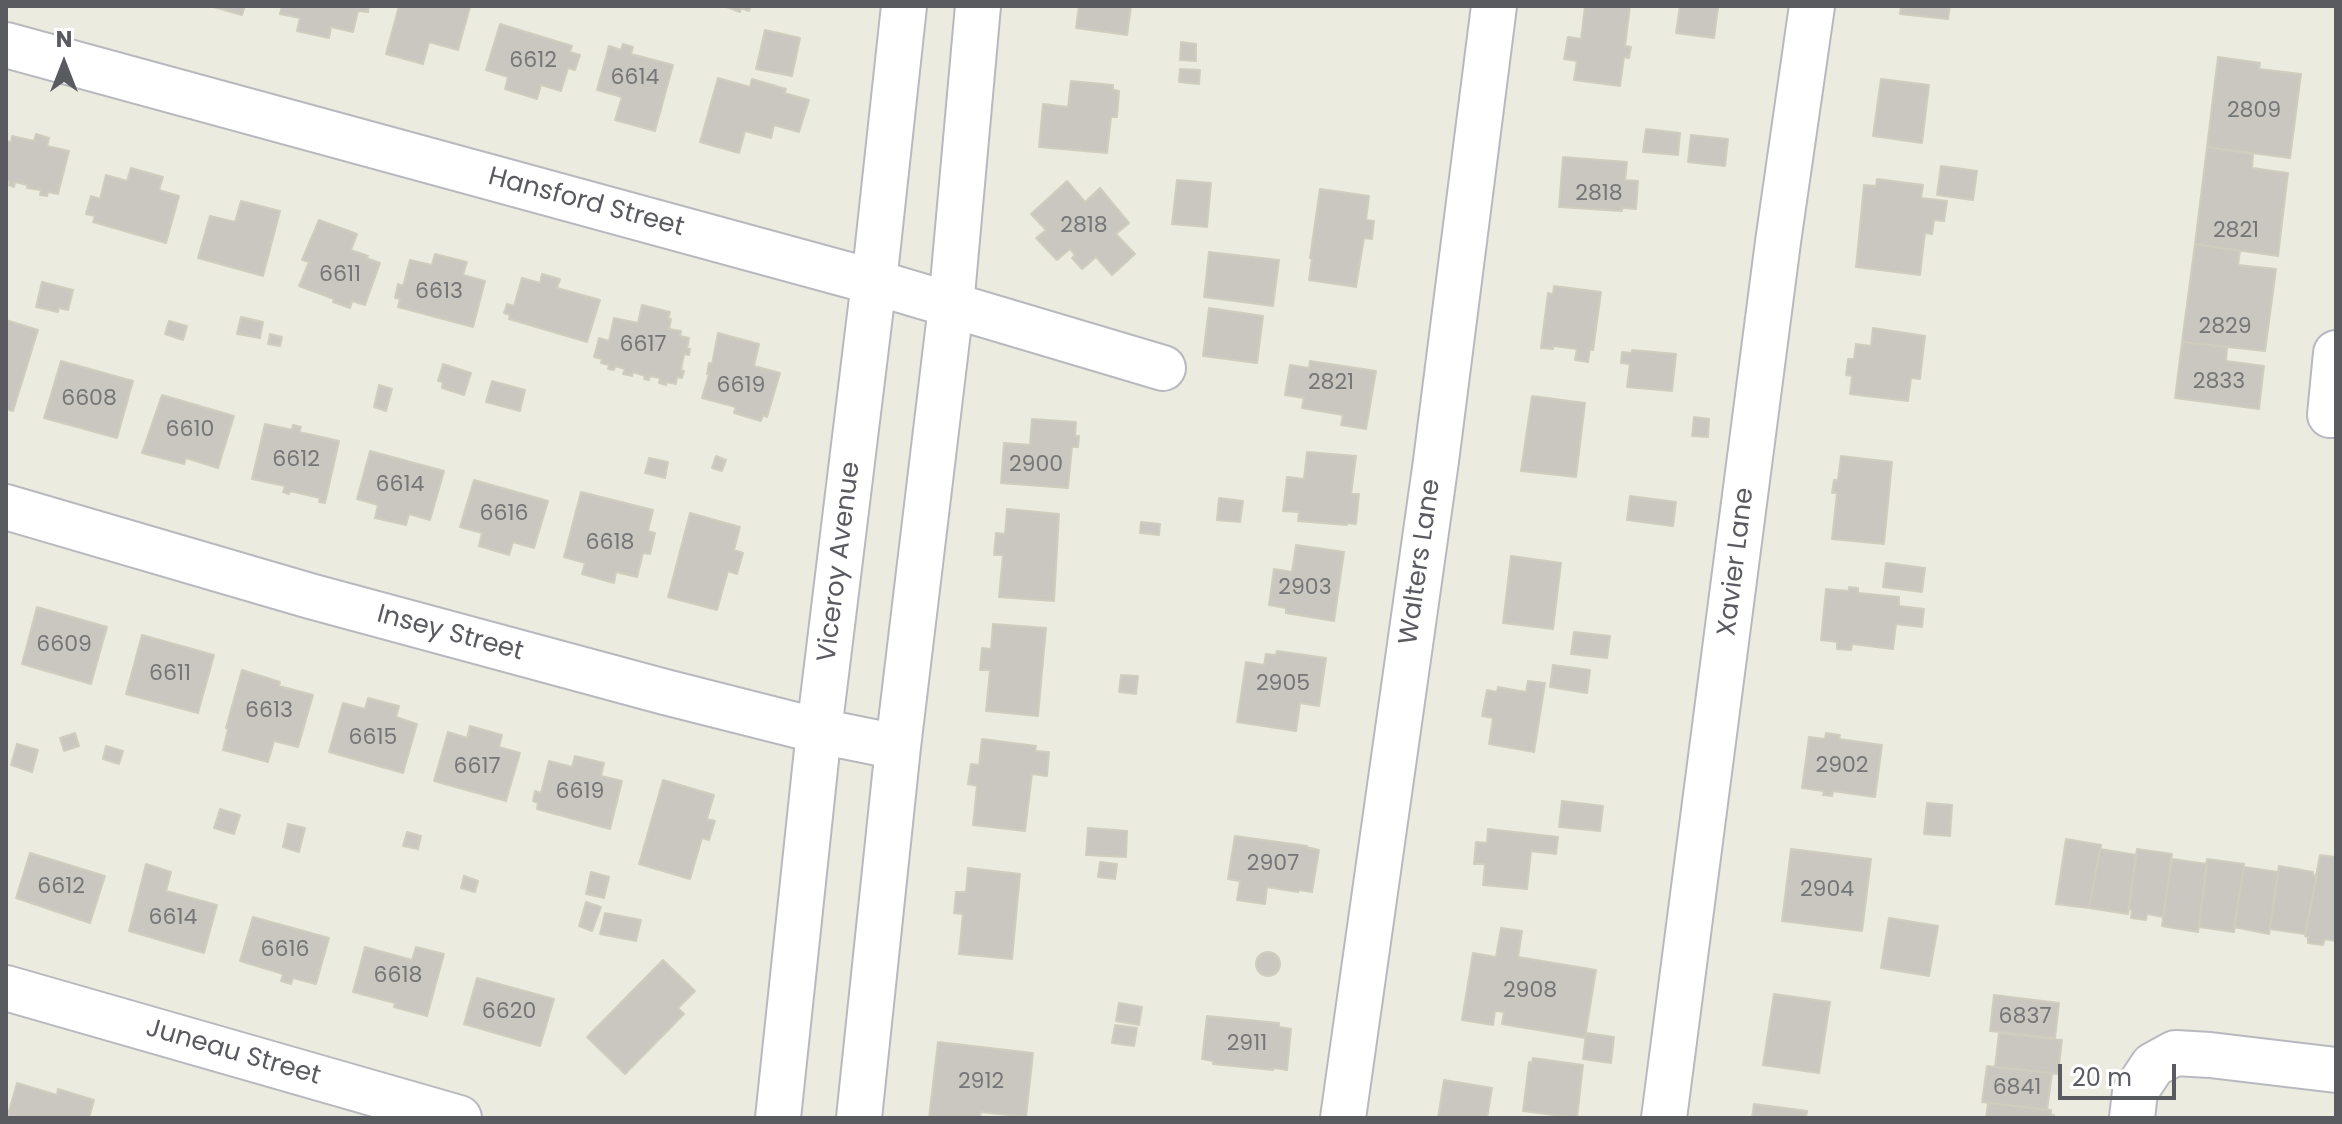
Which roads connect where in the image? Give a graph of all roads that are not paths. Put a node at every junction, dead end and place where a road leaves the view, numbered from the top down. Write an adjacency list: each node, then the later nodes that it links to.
1 (904, 6): 6 (street, Viceroy Avenue)
2 (978, 6): 7 (street)
3 (1494, 6): 19 (street, Walters Lane)
4 (1812, 6): 20 (street, Xavier Lane)
5 (6, 45): 6 (street, Hansford Street)
6 (874, 282): 7 (street, Hansford Street); 12 (street, Viceroy Avenue)
7 (951, 306): 9 (street, Hansford Street); 13 (street)
8 (2336, 353): 10 (street)
9 (1163, 368)
10 (2336, 415)
11 (6, 507): 12 (street, Insey Street)
12 (819, 731): 13 (street, Insey Street); 17 (street, Viceroy Avenue)
13 (898, 747): 18 (street)
14 (6, 988): 16 (street, Juneau Street)
15 (2336, 1070): 21 (street)
16 (459, 1118)
17 (778, 1118)
18 (859, 1118)
19 (1343, 1118)
20 (1664, 1118)
21 (2132, 1118)

